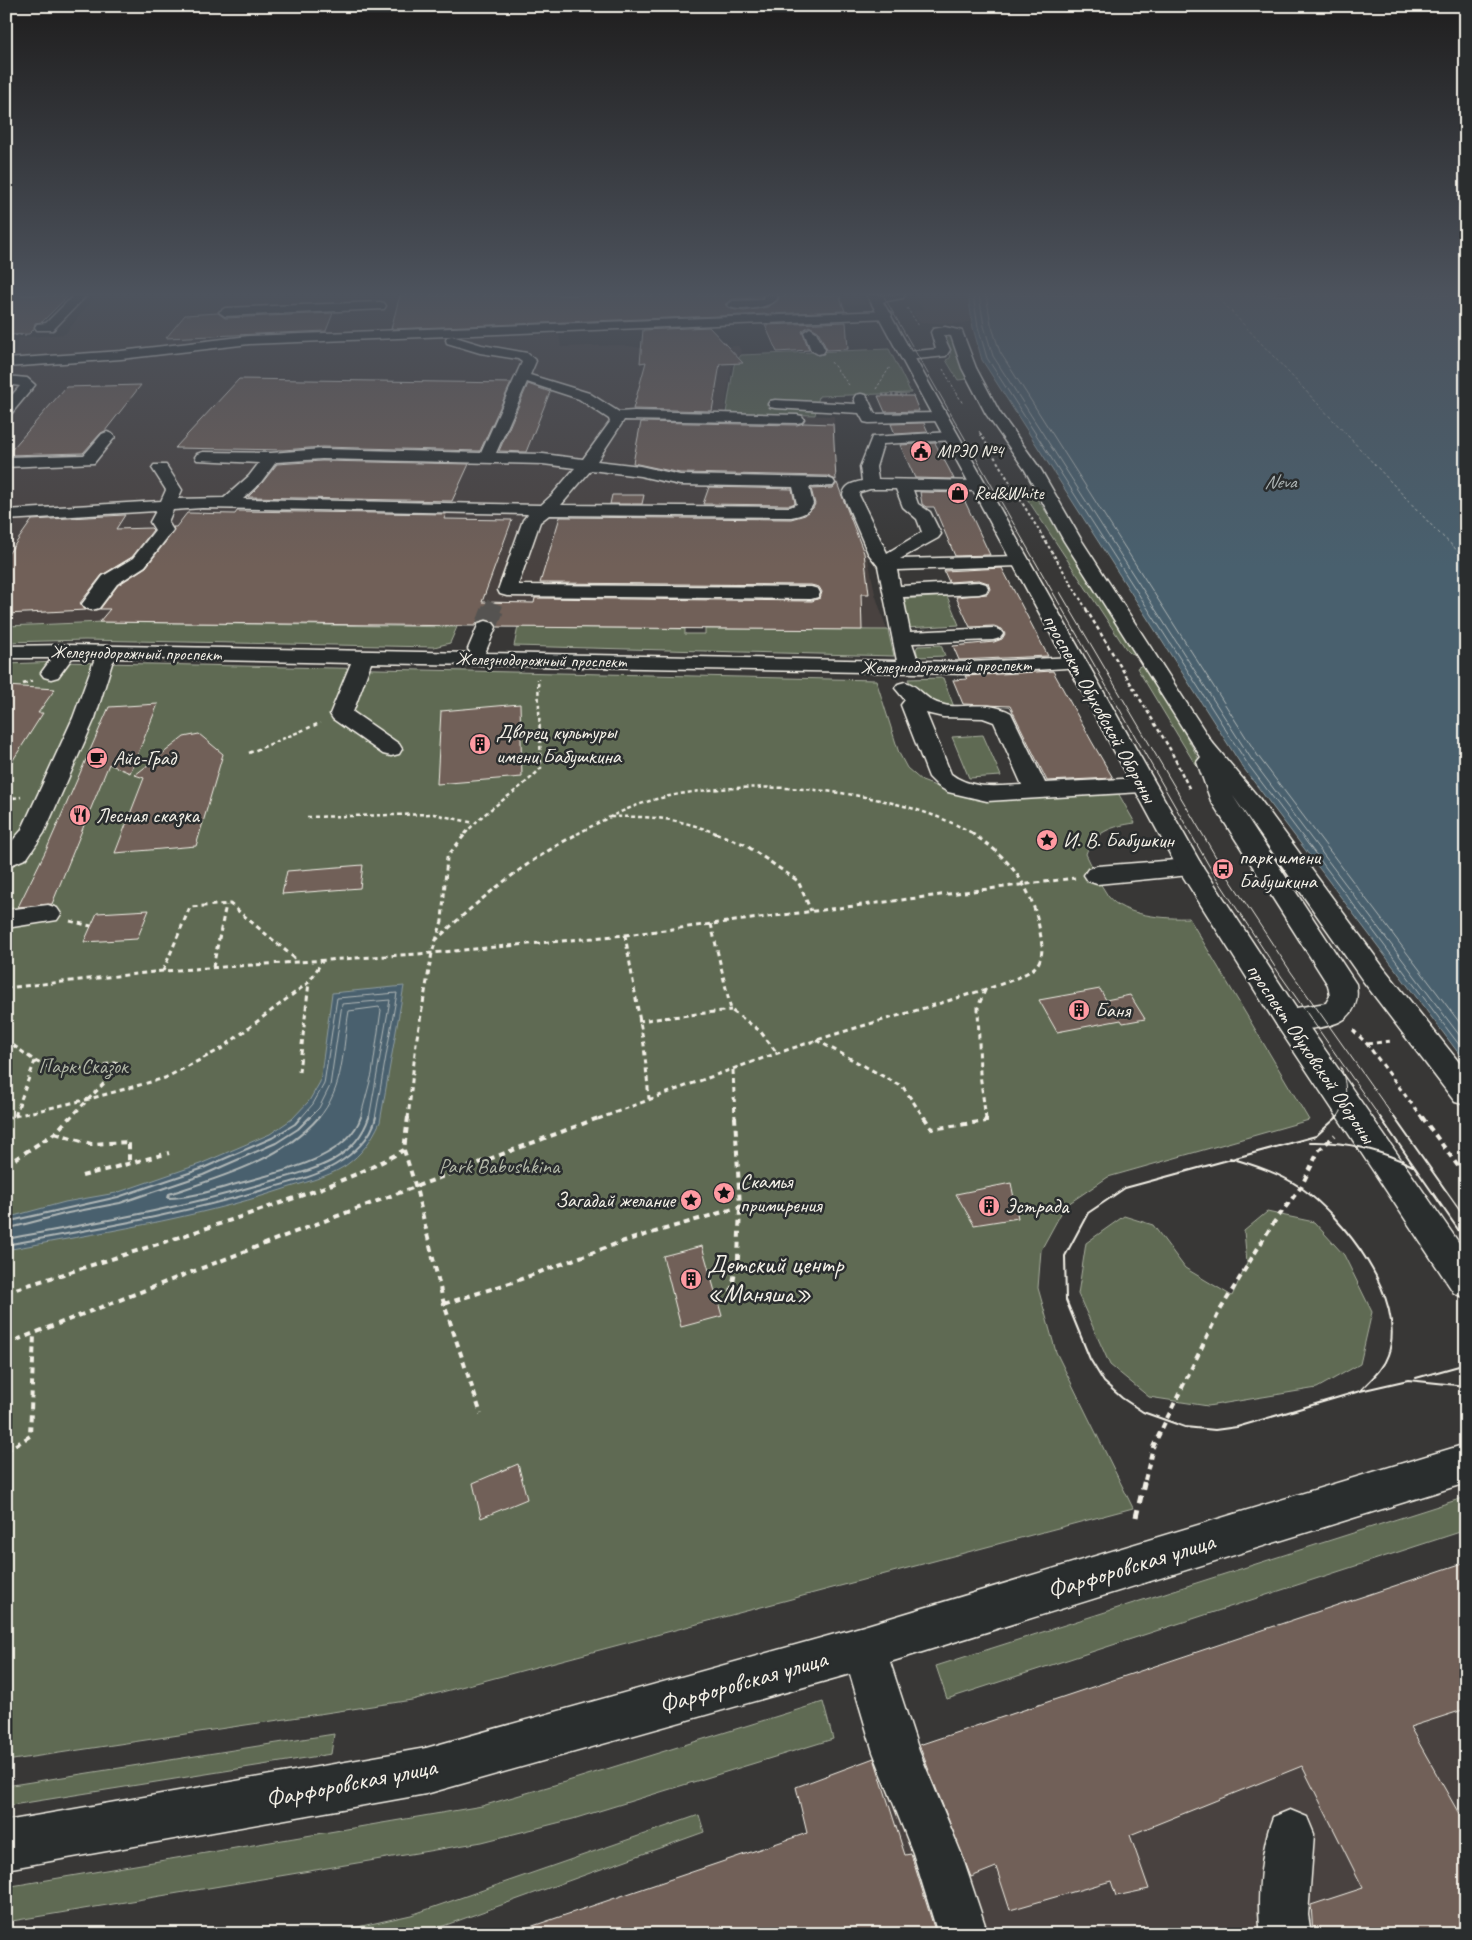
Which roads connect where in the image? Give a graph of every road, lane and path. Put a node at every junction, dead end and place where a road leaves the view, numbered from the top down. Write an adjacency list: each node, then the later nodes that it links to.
1 (28, 386): 14 (street)
2 (519, 386): 23 (street)
3 (550, 386): 16 (street)
4 (852, 386): 11 (path)
5 (878, 386): 11 (path)
6 (917, 386): 17 (street, проспект Обуховской Обороны)
7 (952, 386): 13 (path)
8 (978, 386): 63 (street)
9 (802, 390): 15 (street)
10 (906, 395): 11 (path)
11 (866, 401): 15 (street); 17 (street)
12 (761, 404): 15 (street)
13 (965, 408)
14 (6, 411)
15 (798, 412): 16 (street)
16 (616, 417): 25 (street)
17 (939, 417): 20 (street, проспект Обуховской Обороны)
18 (974, 423): 62 (path)
19 (107, 436): 24 (street)
20 (950, 437): 30 (street); 32 (street, проспект Обуховской Обороны)
21 (203, 457): 22 (street)
22 (271, 458): 23 (street); 33 (street)
23 (486, 458): 25 (street)
24 (6, 462)
25 (587, 464): 27 (street); 35 (street)
26 (160, 468): 34 (street)
27 (640, 471): 28 (street); 36 (street)
28 (800, 483): 29 (street); 36 (street)
29 (827, 483)
30 (870, 484): 31 (street); 39 (street)
31 (903, 485): 32 (street); 39 (street)
32 (977, 486): 38 (street, проспект Обуховской Обороны)
33 (229, 504): 34 (street); 35 (street)
34 (168, 505): 37 (street); 43 (street)
35 (547, 509): 36 (street); 42 (street)
36 (661, 512)
37 (6, 514)
38 (1019, 561): 39 (street); 52 (street, проспект Обуховской Обороны)
39 (887, 565): 41 (street)
40 (979, 588): 41 (street)
41 (892, 592): 46 (street)
42 (811, 593)
43 (92, 604)
44 (486, 627): 47 (street)
45 (993, 634): 46 (street)
46 (900, 638): 53 (street)
47 (478, 649)
48 (67, 651): 49 (street, Железнодорожный проспект); 50 (street, Железнодорожный проспект); 54 (street)
49 (6, 652)
50 (111, 652): 51 (street, Железнодорожный проспект); 67 (street)
51 (364, 656): 53 (street, Железнодорожный проспект); 57 (street)
52 (1075, 663): 53 (street, Железнодорожный проспект); 60 (street, проспект Обуховской Обороны)
53 (904, 668): 56 (street)
54 (51, 673)
55 (538, 674): 66 (path)
56 (916, 700): 61 (street); 61 (street)
57 (341, 714): 58 (street); 59 (path)
58 (391, 749)
59 (249, 753)
60 (1142, 784): 61 (street); 68 (street, проспект Обуховской Обороны)
61 (1037, 792)
62 (1192, 793)
63 (1234, 799): 87 (street); 98 (street)
64 (307, 817): 66 (path)
65 (607, 818): 70 (path); 72 (path); 77 (path)
66 (474, 823): 77 (path)
67 (6, 859)
68 (1190, 867): 69 (street); 88 (street, проспект Обуховской Обороны)
69 (1097, 875): 70 (path)
70 (1027, 885): 72 (path); 85 (path)
71 (226, 905): 80 (path); 81 (path); 82 (path)
72 (811, 911): 75 (path)
73 (48, 914): 74 (street)
74 (6, 919)
75 (710, 924): 76 (path); 86 (path)
76 (625, 935): 78 (path); 89 (path)
77 (436, 941): 78 (path)
78 (432, 953): 79 (path); 105 (path)
79 (323, 960): 80 (path); 83 (path)
80 (298, 961): 81 (path)
81 (213, 968): 82 (path)
82 (163, 971): 84 (path)
83 (309, 982): 97 (path); 99 (path)
84 (6, 988)
85 (986, 988): 91 (path); 91 (path)
86 (731, 1010): 89 (path); 94 (path)
87 (1336, 1012): 88 (street); 93 (path)
88 (1288, 1019): 113 (street, проспект Обуховской Обороны)
89 (638, 1022): 100 (path)
90 (6, 1040): 95 (path)
91 (816, 1040): 94 (path)
92 (1397, 1040): 93 (path)
93 (1367, 1044): 110 (path)
94 (777, 1053): 96 (path)
95 (35, 1061): 99 (path); 101 (path)
96 (733, 1070): 100 (path); 112 (path)
97 (298, 1072)
98 (1466, 1093)
99 (89, 1099): 101 (path); 103 (path)
100 (649, 1100): 111 (path)
101 (15, 1116): 102 (path)
102 (6, 1118)
103 (55, 1133): 107 (path); 108 (path)
104 (1337, 1133): 122 (path)
105 (404, 1150): 111 (path); 114 (path)
106 (169, 1153): 107 (path)
107 (129, 1164): 109 (path)
108 (6, 1165)
109 (82, 1176)
110 (1466, 1177)
111 (416, 1188): 116 (path); 117 (path)
112 (740, 1207): 115 (path); 116 (path)
113 (1466, 1282)
114 (6, 1292)
115 (730, 1292)
116 (444, 1304): 119 (path)
117 (34, 1334): 118 (path); 120 (path)
118 (6, 1344)
119 (481, 1414)
120 (6, 1451)
121 (1466, 1463): 123 (street, Фарфоровская улица)
122 (1136, 1517)
123 (864, 1648): 125 (street, Фарфоровская улица); 126 (street)
124 (1290, 1834): 127 (street)
125 (6, 1844)
126 (963, 1934)
127 (1286, 1934)

